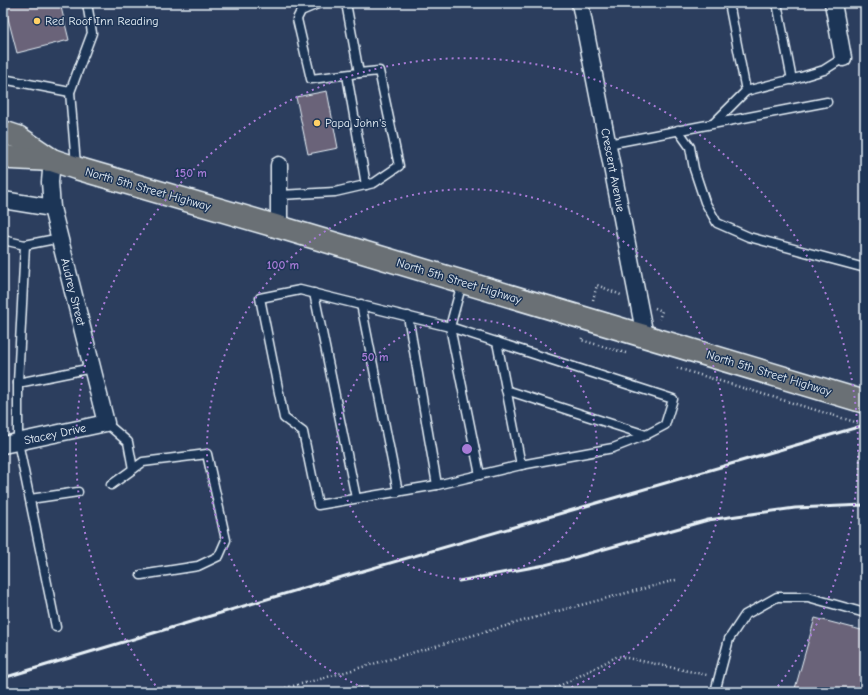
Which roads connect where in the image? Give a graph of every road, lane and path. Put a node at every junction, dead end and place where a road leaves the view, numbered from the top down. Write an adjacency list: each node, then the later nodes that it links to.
1 (87, 3): 14 (lane)
2 (320, 3): 10 (lane)
3 (346, 3): 9 (lane)
4 (580, 3): 19 (street, Crescent Avenue)
5 (729, 3): 13 (lane)
6 (777, 3): 12 (lane)
7 (833, 3): 8 (street)
8 (843, 58): 12 (lane)
9 (359, 73): 10 (lane); 24 (lane)
10 (347, 75): 24 (lane)
11 (3, 79): 14 (lane)
12 (792, 80): 13 (lane)
13 (746, 91): 16 (lane)
14 (70, 92): 23 (lane)
15 (827, 102): 16 (lane)
16 (713, 123): 17 (lane)
17 (678, 130): 19 (lane); 32 (lane)
18 (3, 132): 21 (main road, North 5th Street Highway)
19 (608, 144): 38 (street, Crescent Avenue)
20 (3, 156): 21 (main road, North 5th Street Highway)
21 (52, 160): 23 (main road, North 5th Street Highway); 27 (street, Audrey Street)
22 (279, 165): 25 (street)
23 (76, 168): 28 (main road, North 5th Street Highway)
24 (366, 185): 25 (lane)
25 (280, 195): 28 (street)
26 (3, 200): 27 (street)
27 (52, 208): 29 (street, Audrey Street)
28 (279, 227): 33 (main road, North 5th Street Highway)
29 (60, 238): 31 (lane); 41 (street, Audrey Street)
30 (3, 240): 31 (lane)
31 (25, 245): 42 (lane)
32 (865, 268)
33 (463, 282): 37 (lane); 38 (main road, North 5th Street Highway)
34 (314, 293): 35 (lane); 56 (lane); 56 (lane)
35 (361, 304): 36 (lane); 55 (lane)
36 (408, 316): 37 (lane); 53 (lane)
37 (450, 327): 39 (lane); 51 (lane)
38 (645, 336): 44 (main road, North 5th Street Highway)
39 (497, 342): 43 (lane); 47 (lane)
40 (670, 366): 46 (path)
41 (92, 368): 42 (lane); 45 (street, Audrey Street)
42 (18, 383): 48 (lane)
43 (506, 390): 47 (lane); 49 (lane)
44 (865, 402)
45 (106, 423): 48 (street, Stacey Drive); 50 (lane)
46 (865, 425)
47 (646, 435): 49 (lane)
48 (10, 444): 57 (lane)
49 (521, 465): 51 (lane)
50 (133, 469): 52 (lane); 58 (lane)
51 (480, 475): 53 (lane)
52 (111, 485)
53 (437, 485): 55 (lane)
54 (78, 492): 57 (lane)
55 (398, 492): 56 (lane)
56 (356, 498)
57 (30, 499): 61 (lane)
58 (141, 575)
59 (676, 580): 63 (path)
60 (865, 613): 62 (lane)
61 (56, 627)
62 (719, 678): 64 (path); 65 (lane)
63 (270, 692)
64 (548, 692)
65 (715, 692)

